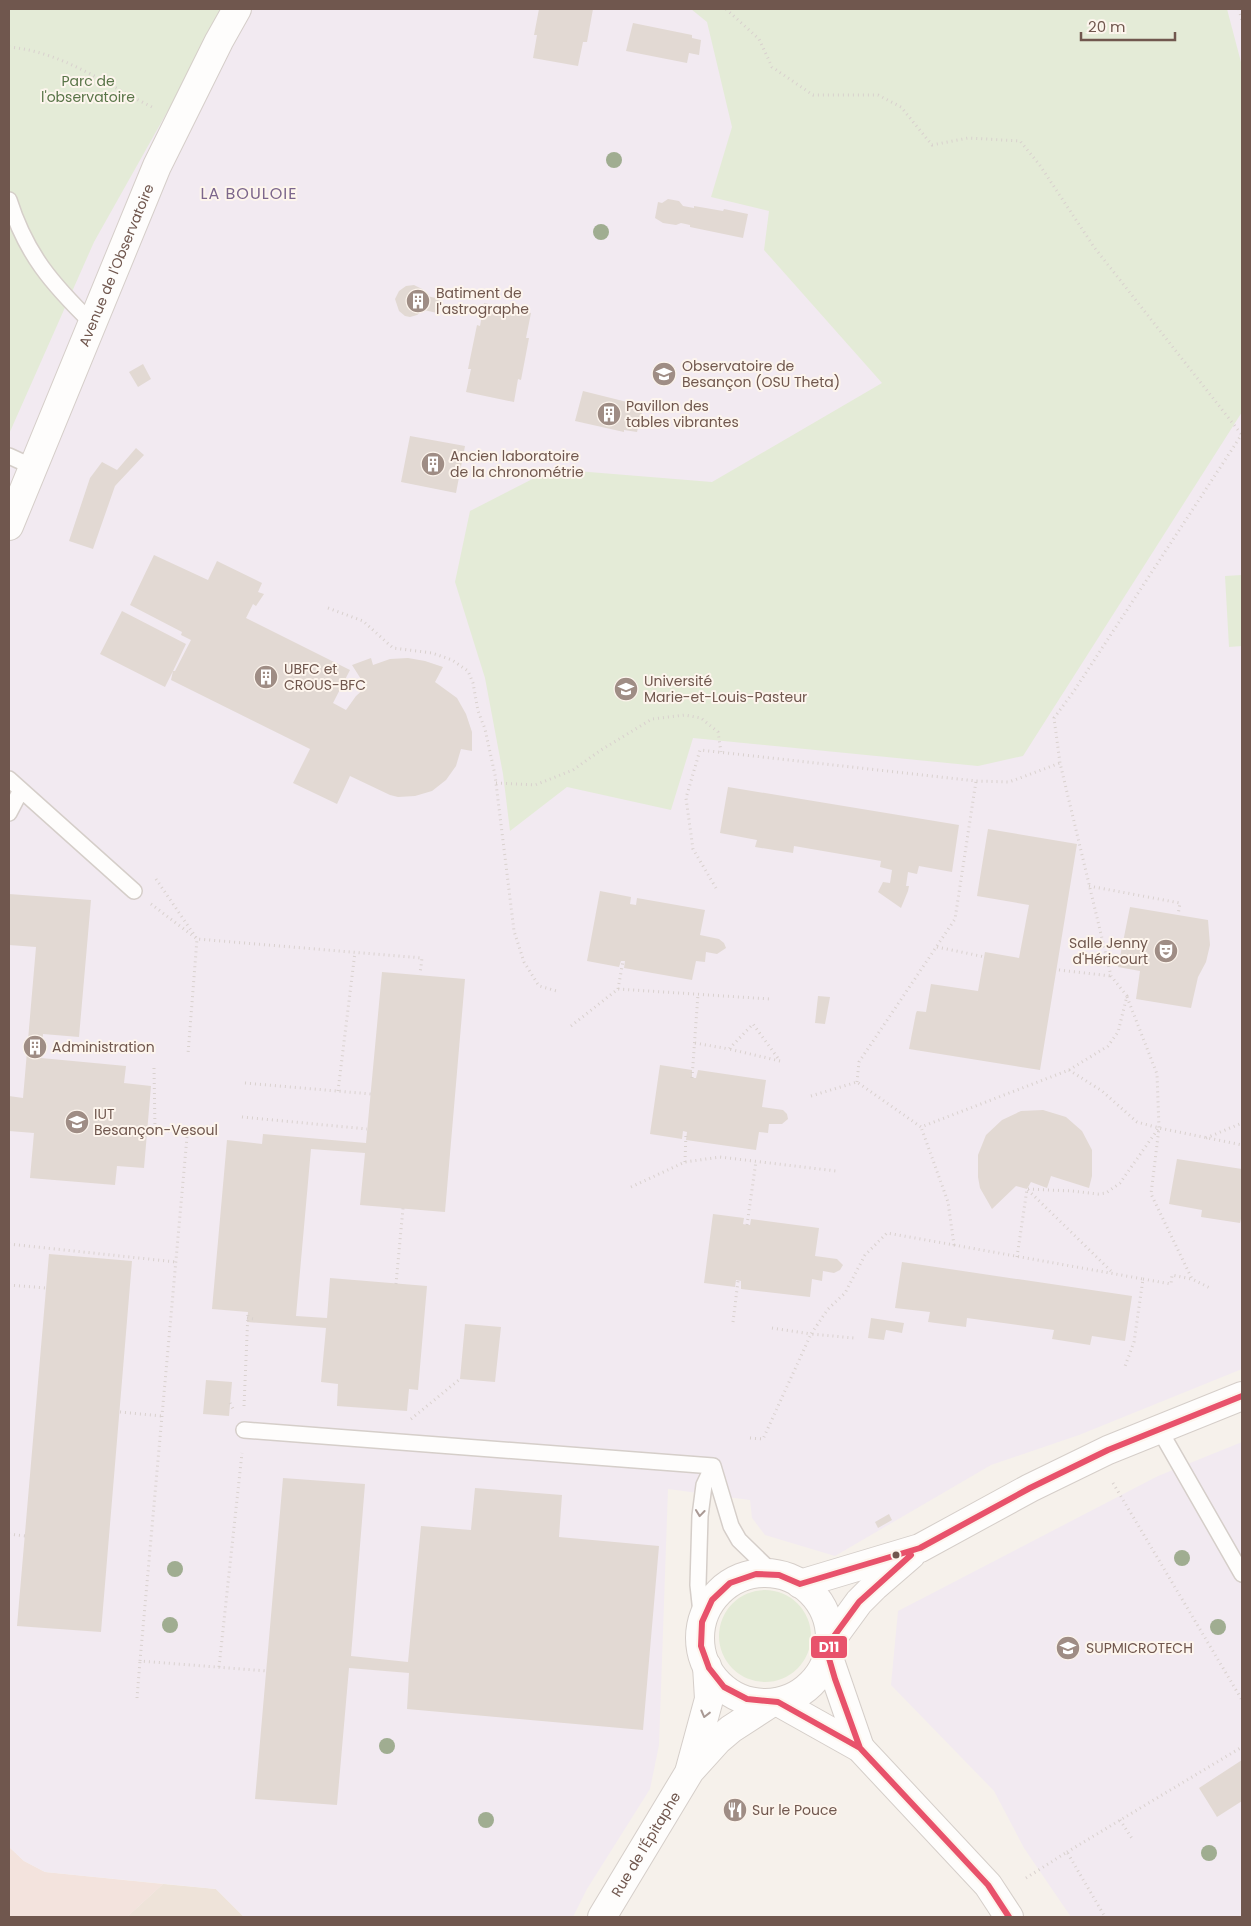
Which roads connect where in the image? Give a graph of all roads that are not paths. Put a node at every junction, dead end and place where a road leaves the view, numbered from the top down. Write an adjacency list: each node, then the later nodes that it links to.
1 (237, 9): 3 (street, Avenue de l'Observatoire)
2 (9, 200): 3 (lane)
3 (92, 323): 5 (street, Avenue de l'Observatoire)
4 (9, 456): 5 (lane)
5 (33, 467): 6 (street, Avenue de l'Observatoire)
6 (9, 526)
7 (9, 779): 8 (lane)
8 (21, 790): 9 (lane); 10 (lane)
9 (9, 813)
10 (134, 891)
11 (1242, 1396): 12 (street)
12 (1159, 1429): 15 (street); 17 (lane)
13 (244, 1430): 14 (lane)
14 (713, 1466): 16 (lane); 19 (lane, one-way to 19)
15 (920, 1548): 18 (street); 20 (street)
16 (774, 1574): 18 (street); 19 (street)
17 (1242, 1574)
18 (800, 1584): 20 (street)
19 (702, 1622): 21 (street)
20 (828, 1649): 22 (street); 23 (street)
21 (707, 1666): 22 (street); 24 (street, Rue de l'Épitaphe, one-way to 24)
22 (774, 1702): 23 (street); 24 (street, Rue de l'Épitaphe)
23 (860, 1748): 26 (street)
24 (690, 1771): 25 (street, Rue de l'Épitaphe)
25 (602, 1917)
26 (1009, 1917)

